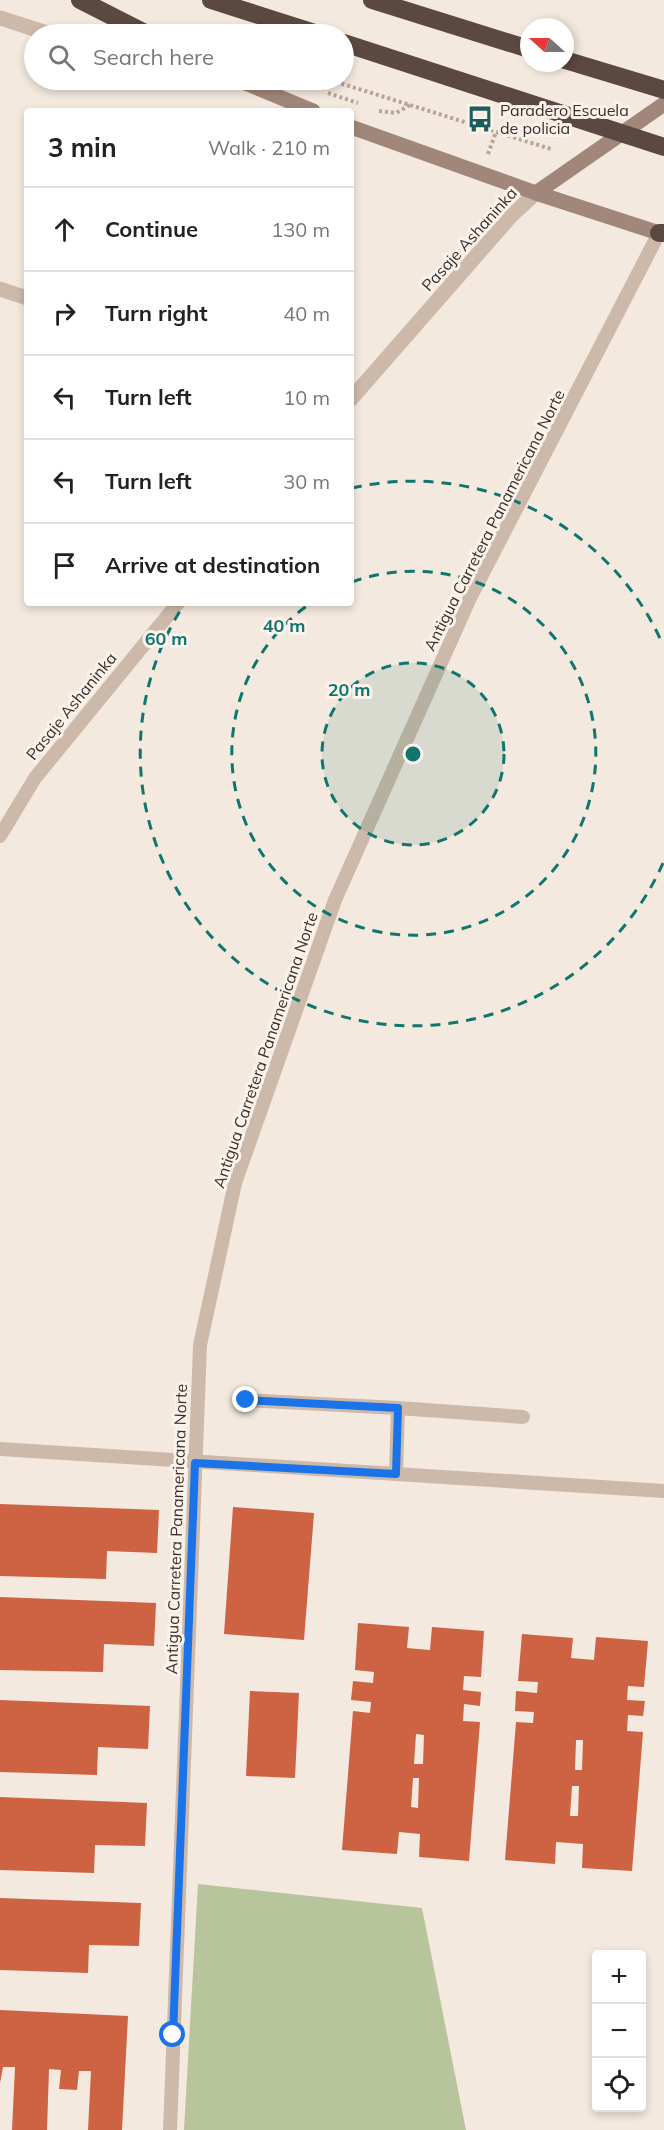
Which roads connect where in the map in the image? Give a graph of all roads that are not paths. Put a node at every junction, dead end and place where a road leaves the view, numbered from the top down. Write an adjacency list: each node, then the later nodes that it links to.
1 (80, 0): 5 (highway)
2 (211, 0): 6 (highway)
3 (372, 0): 8 (highway)
4 (0, 18): 7 (street)
5 (127, 24)
6 (287, 24)
7 (24, 26)
8 (520, 45)
9 (354, 46): 16 (highway)
10 (574, 63): 12 (highway)
11 (262, 90): 14 (street)
12 (664, 90)
13 (664, 104): 16 (street, Pasaje Ashaninka)
14 (306, 108)
15 (354, 128): 18 (street)
16 (623, 133): 17 (highway); 18 (street, Pasaje Ashaninka)
17 (664, 147)
18 (536, 193): 19 (street); 22 (street, Pasaje Ashaninka)
19 (662, 233): 29 (lane, Antigua Carretera Panamericana Norte)
20 (0, 288): 21 (street)
21 (24, 297)
22 (354, 396)
23 (176, 606): 24 (lane, Pasaje Ashaninka)
24 (0, 836)
25 (246, 1400): 26 (lane)
26 (398, 1408): 27 (lane); 30 (lane)
27 (523, 1417)
28 (0, 1449): 29 (lane)
29 (195, 1463): 30 (lane); 32 (lane, Antigua Carretera Panamericana Norte)
30 (396, 1474): 31 (lane)
31 (664, 1491)
32 (170, 2130)

